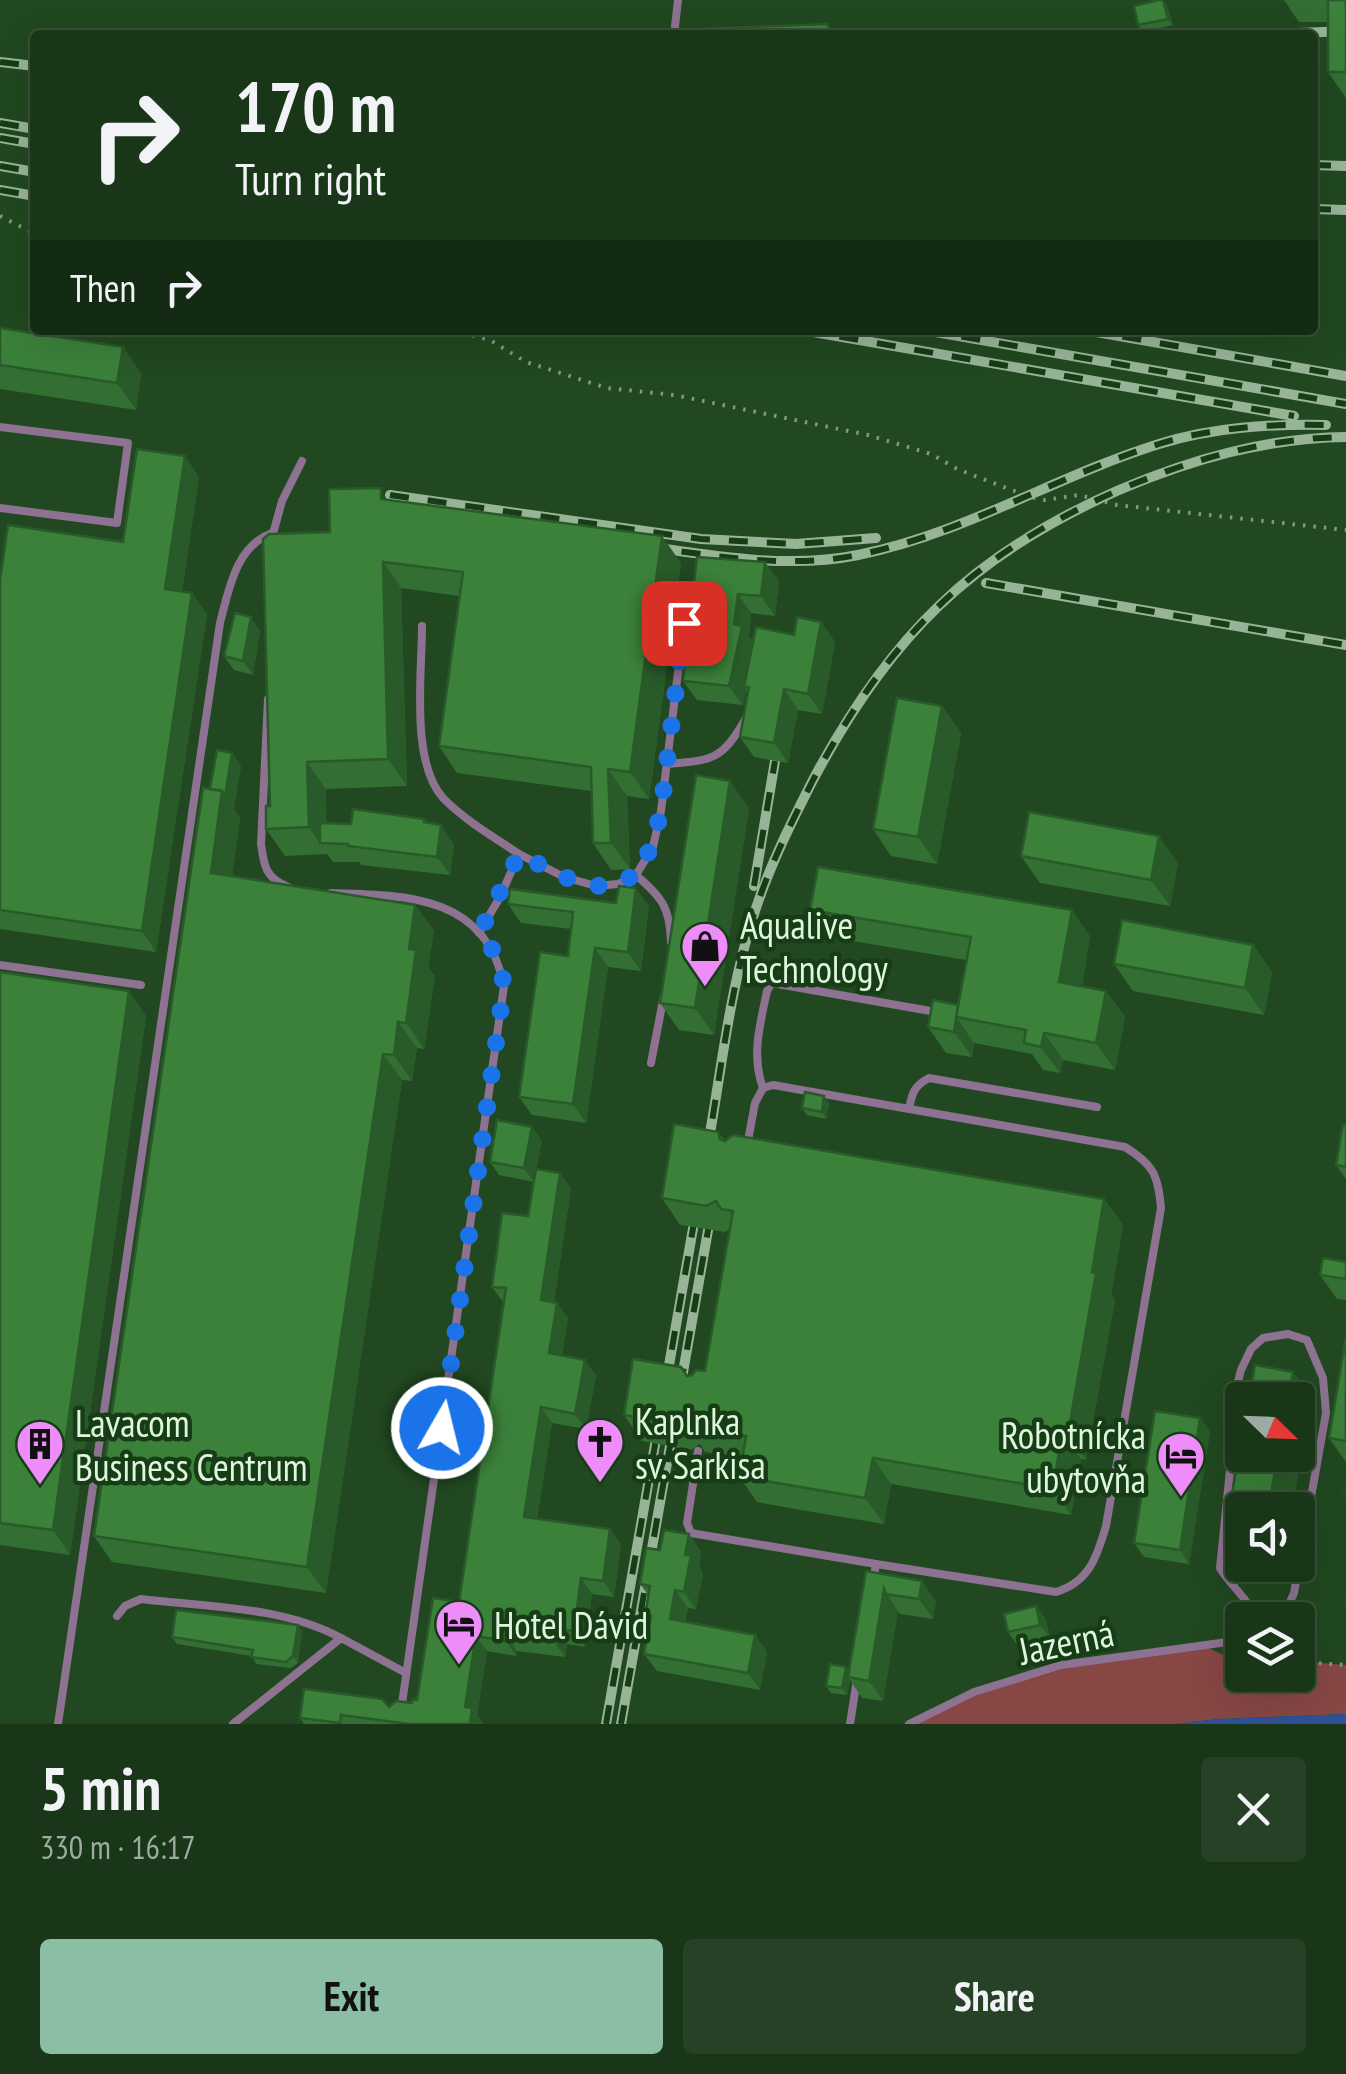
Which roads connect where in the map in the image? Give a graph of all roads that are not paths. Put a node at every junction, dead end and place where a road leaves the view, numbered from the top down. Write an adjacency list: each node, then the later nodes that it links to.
1 (678, 0): 2 (lane)
2 (675, 30)
3 (0, 427): 5 (lane)
4 (302, 461): 6 (lane)
5 (0, 508)
6 (272, 533): 7 (lane); 39 (lane)
7 (270, 547)
8 (684, 623): 12 (lane)
9 (422, 626): 13 (lane)
10 (268, 689): 15 (lane)
11 (752, 700): 12 (lane)
12 (667, 764): 14 (lane)
13 (519, 854): 14 (lane); 17 (lane)
14 (636, 874): 18 (lane)
15 (301, 890)
16 (314, 892): 17 (lane)
17 (480, 932): 37 (lane)
18 (672, 955)
19 (0, 965): 20 (lane)
20 (141, 985)
21 (664, 991): 23 (lane)
22 (942, 1013): 24 (lane)
23 (651, 1063)
24 (763, 1088): 26 (lane); 27 (lane)
25 (1098, 1108): 26 (lane)
26 (910, 1109): 29 (lane)
27 (744, 1160)
28 (698, 1451): 29 (lane)
29 (876, 1564): 30 (lane)
30 (872, 1583)
31 (1248, 1602): 32 (lane)
32 (1290, 1602)
33 (117, 1616): 34 (lane)
34 (342, 1638): 37 (lane); 40 (lane)
35 (1225, 1642): 42 (lane, Jazerná)
36 (860, 1662): 41 (lane)
37 (406, 1673): 38 (lane)
38 (400, 1715)
39 (58, 1724)
40 (233, 1724)
41 (850, 1724)
42 (909, 1724)

